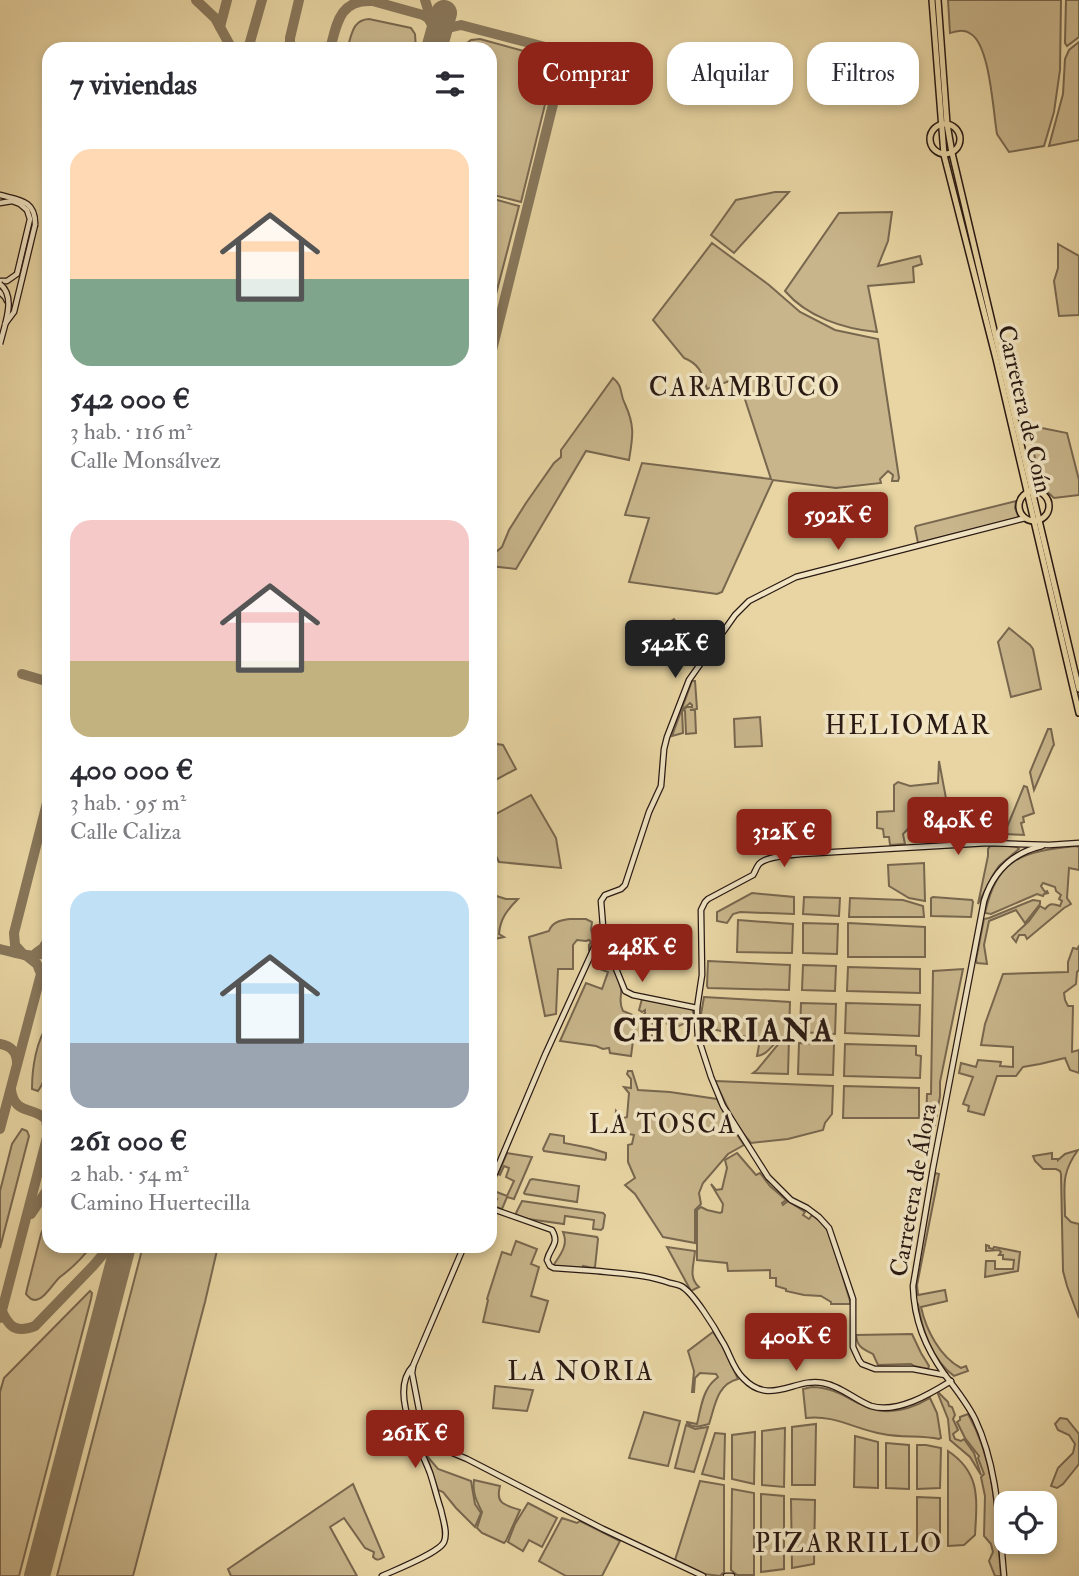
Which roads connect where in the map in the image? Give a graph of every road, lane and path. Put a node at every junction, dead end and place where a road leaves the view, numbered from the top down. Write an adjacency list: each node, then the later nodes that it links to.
1 (932, 0): 3 (main road)
2 (938, 0): 3 (main road)
3 (944, 125): 4 (main road); 4 (main road); 5 (main road); 5 (main road)
4 (952, 153): 5 (main road); 12 (main road)
5 (944, 155): 12 (main road, Carretera de Coín)
6 (0, 195): 10 (street, bridge)
7 (3, 202): 8 (street)
8 (0, 283): 10 (street, bridge)
9 (0, 292): 11 (street)
10 (5, 324): 11 (street, bridge)
11 (0, 347)
12 (1029, 492): 13 (main road); 14 (main road); 14 (main road)
13 (1025, 518): 14 (main road); 21 (street)
14 (1036, 520): 15 (main road); 16 (main road, Carretera de Coín)
15 (1079, 689)
16 (1079, 713)
17 (1010, 843): 19 (street); 20 (street); 22 (street)
18 (1079, 843): 19 (street)
19 (1049, 845): 20 (street)
20 (1025, 851): 27 (street, Carretera de Álora)
21 (603, 940): 22 (street); 23 (street)
22 (697, 1008): 27 (street)
23 (497, 1169)
24 (497, 1210): 28 (street)
25 (461, 1253): 26 (street)
26 (413, 1366): 29 (street); 30 (street)
27 (945, 1374): 28 (street, Carretera de Álora)
28 (951, 1381): 35 (street, Carretera de Álora)
29 (423, 1437): 30 (street); 32 (street)
30 (416, 1439): 31 (street)
31 (382, 1576)
32 (703, 1576)
33 (726, 1576): 34 (street)
34 (732, 1576)
35 (1004, 1576)

